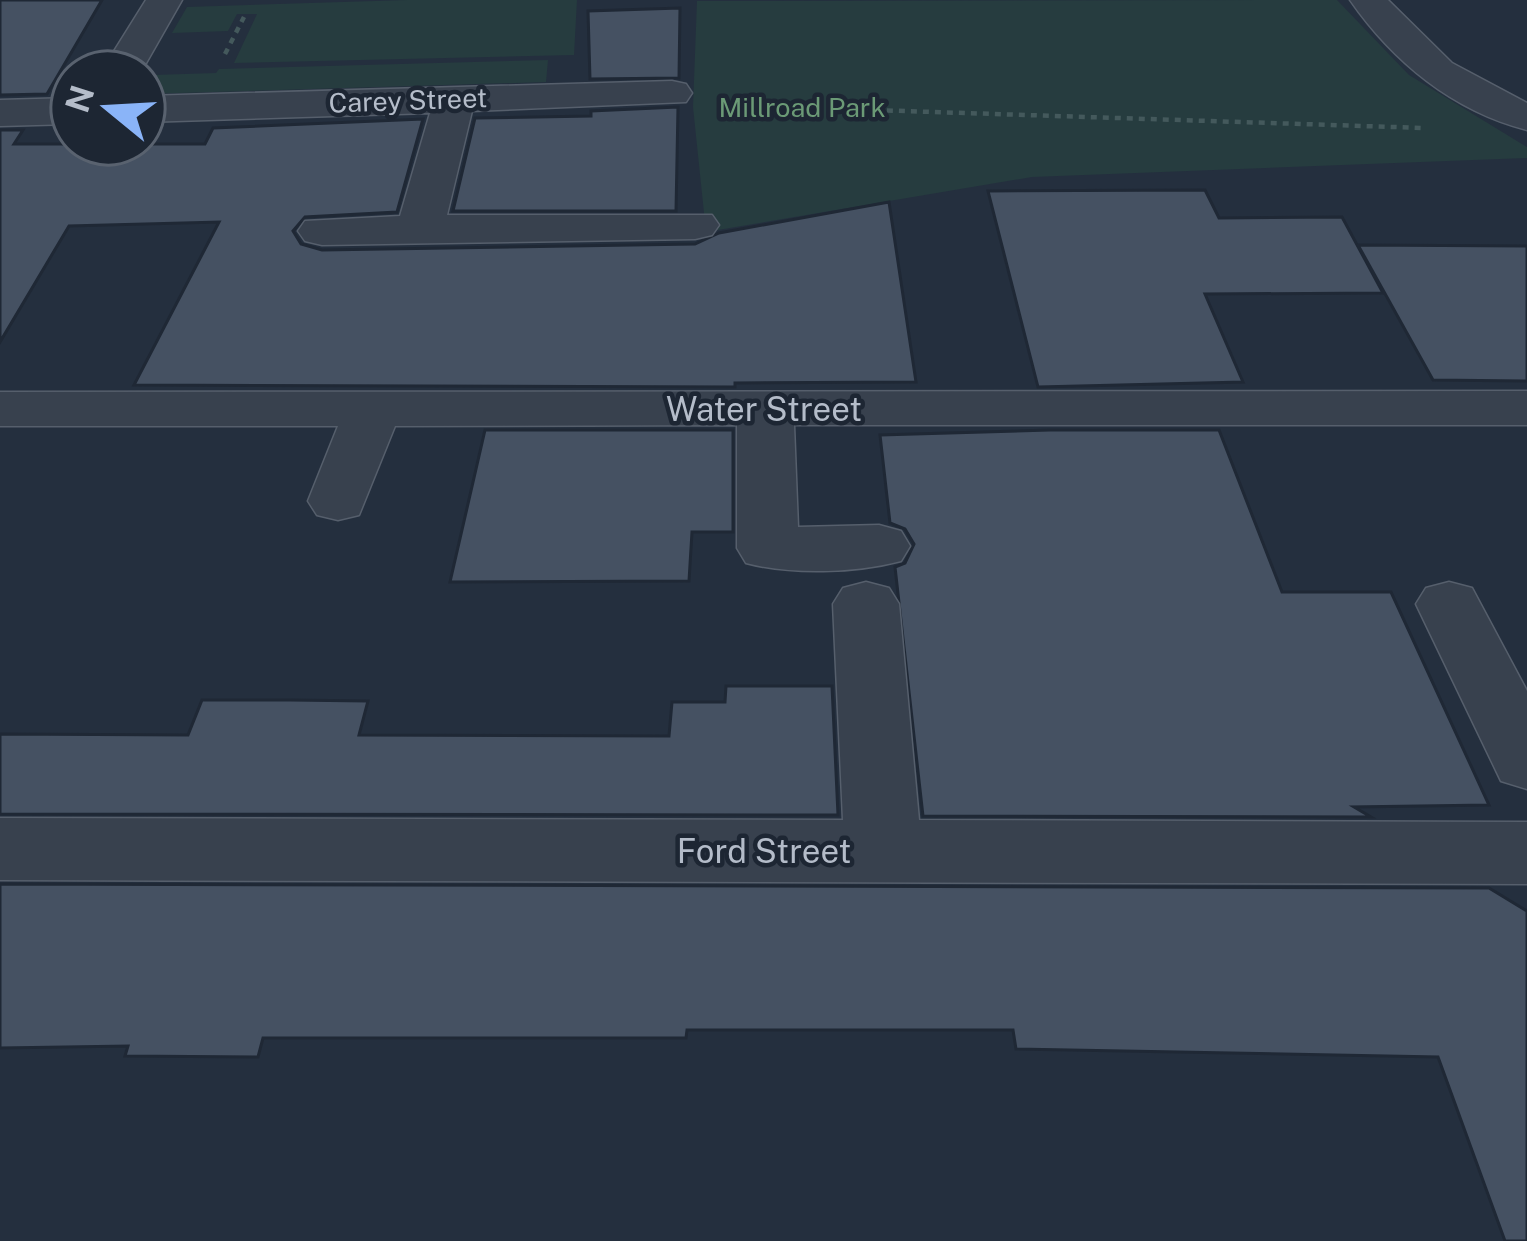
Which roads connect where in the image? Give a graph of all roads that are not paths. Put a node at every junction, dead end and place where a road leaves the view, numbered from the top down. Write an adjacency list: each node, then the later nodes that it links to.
1 (166, 0): 3 (street)
2 (1368, 0): 9 (street)
3 (136, 48)
4 (672, 93): 5 (street, Carey Street)
5 (454, 100): 6 (street, Carey Street); 11 (street)
6 (168, 109)
7 (48, 112): 8 (street)
8 (0, 113)
9 (1527, 117)
10 (695, 225): 11 (street)
11 (420, 229): 12 (street)
12 (322, 231)
13 (1527, 408): 15 (street, Water Street)
14 (373, 409): 15 (street, Water Street); 16 (street, Water Street); 17 (street)
15 (764, 409): 21 (street)
16 (0, 410)
17 (338, 501)
18 (1449, 604): 19 (street)
19 (1527, 761)
20 (0, 849): 21 (street, Ford Street)
21 (883, 851): 22 (street, Ford Street)
22 (1527, 853)

